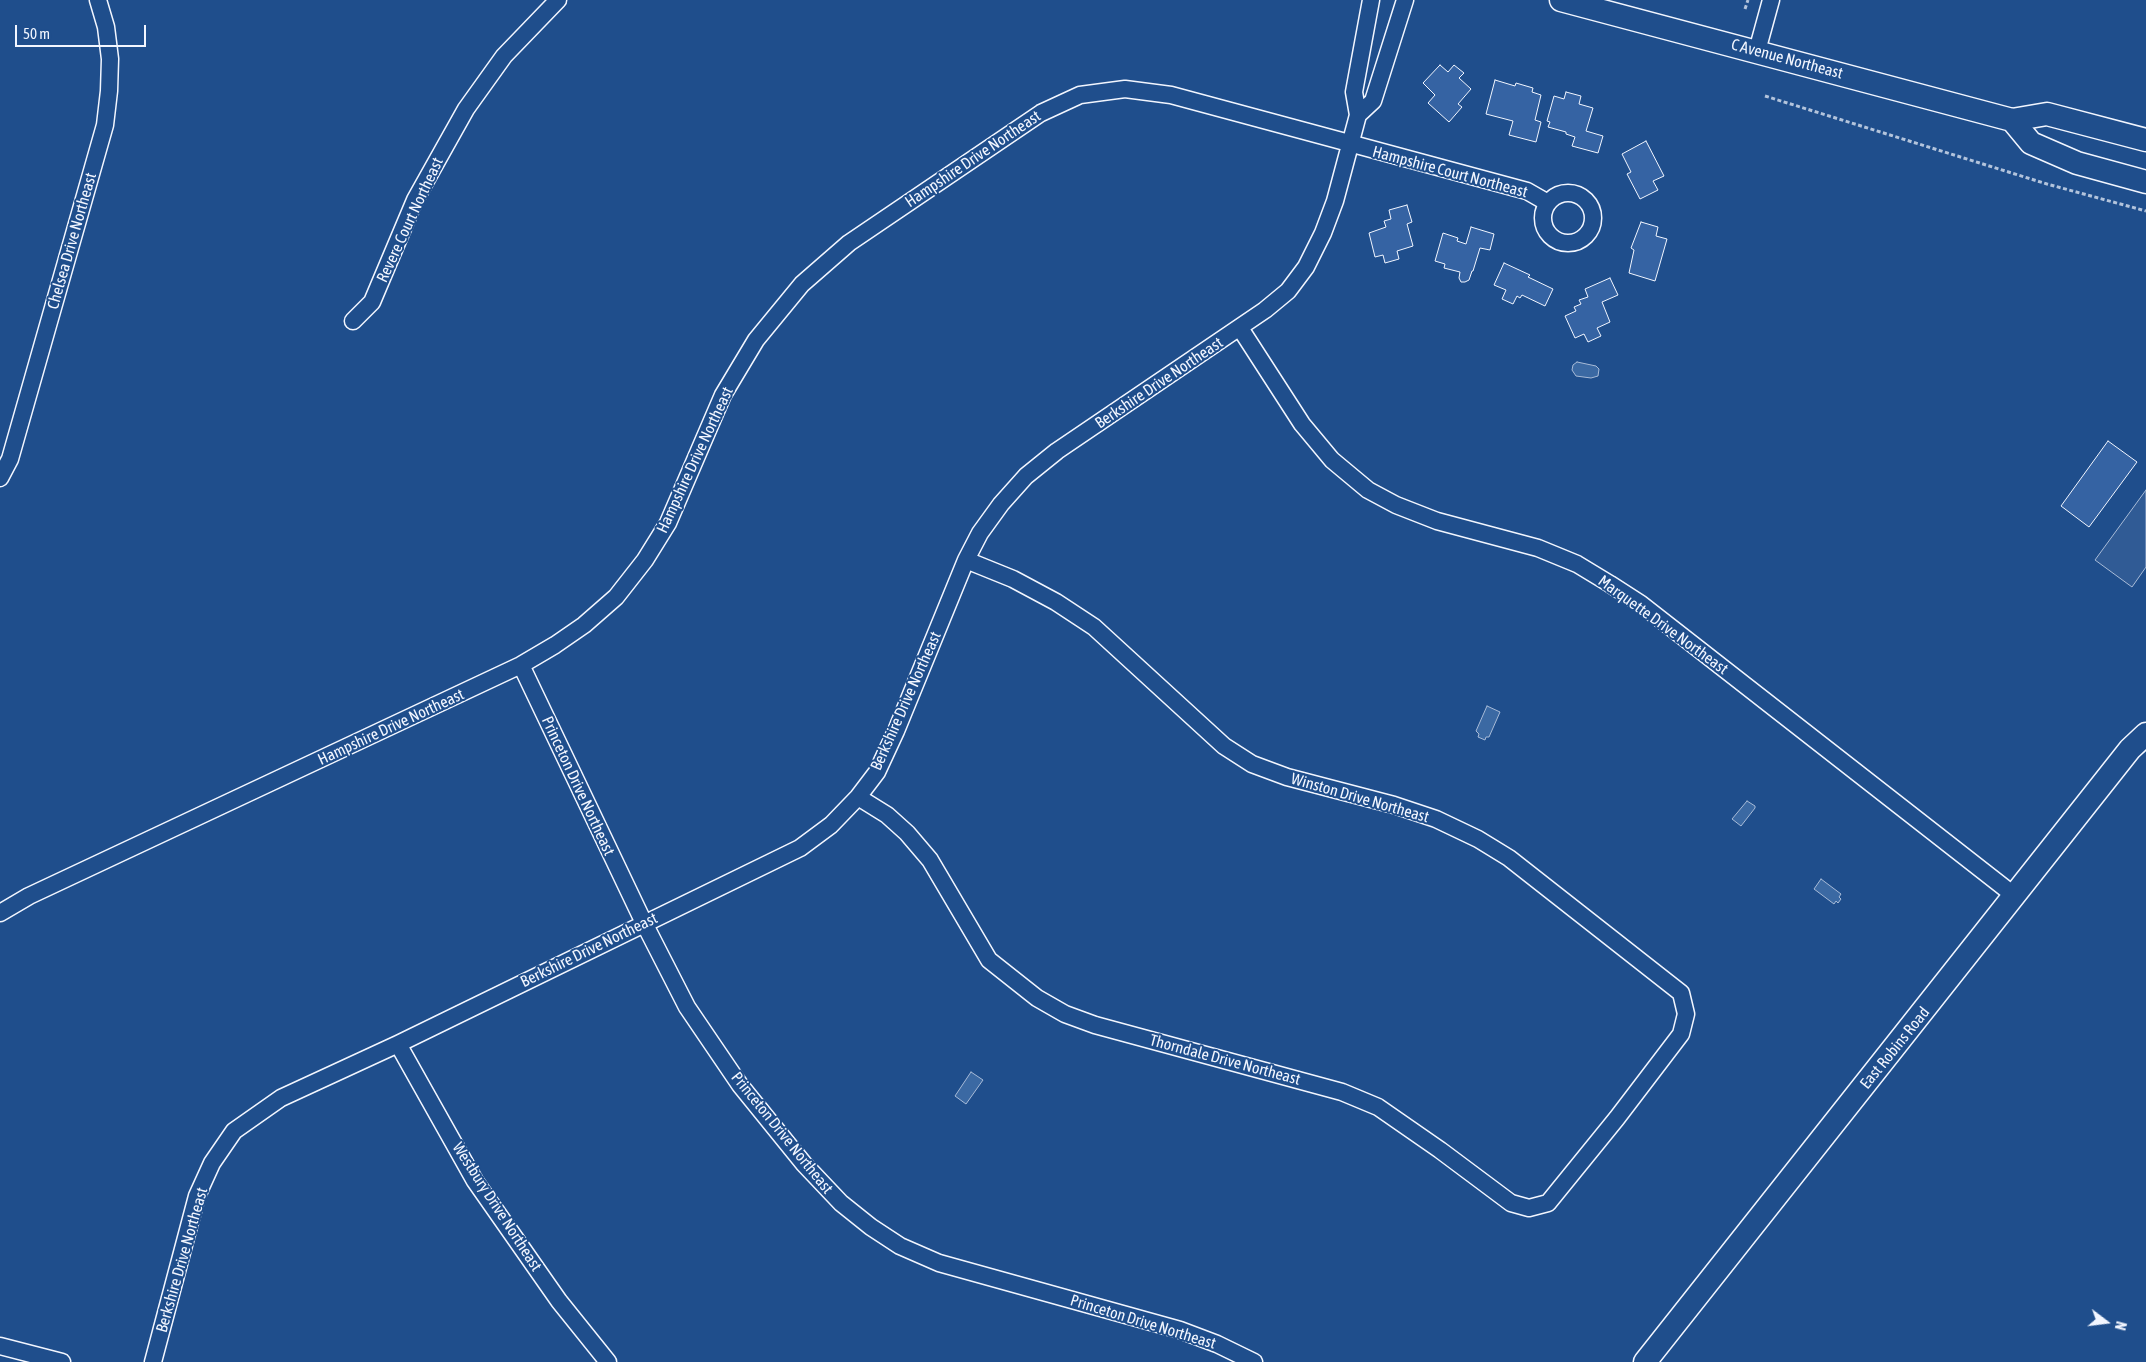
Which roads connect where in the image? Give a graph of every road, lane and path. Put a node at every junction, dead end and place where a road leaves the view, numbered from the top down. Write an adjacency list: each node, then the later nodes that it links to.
1 (98, 0): 20 (street, Chelsea Drive Northeast)
2 (558, 0): 18 (street, Revere Court Northeast)
3 (1371, 0): 11 (street, Berkshire Drive Northeast)
4 (1405, 0): 11 (street)
5 (1561, 0): 9 (street, C Avenue Northeast)
6 (1748, 0): 8 (path)
7 (1771, 0): 9 (street)
8 (1745, 9)
9 (1757, 51): 12 (street, C Avenue Northeast)
10 (1765, 96): 17 (path)
11 (1358, 115): 14 (street, Berkshire Drive Northeast)
12 (2012, 120): 13 (street, C Avenue Northeast); 15 (street)
13 (2146, 140)
14 (1350, 144): 16 (street, Hampshire Court Northeast); 19 (street, Berkshire Drive Northeast); 22 (street, Hampshire Drive Northeast)
15 (2146, 182)
16 (1548, 203)
17 (2146, 211)
18 (353, 321)
19 (1240, 328): 21 (street, Berkshire Drive Northeast); 25 (street, Marquette Drive Northeast)
20 (0, 478)
21 (966, 560): 24 (street, Berkshire Drive Northeast); 29 (street, Winston Drive Northeast)
22 (521, 665): 26 (street, Hampshire Drive Northeast); 27 (street, Princeton Drive Northeast)
23 (2146, 734): 25 (street, East Robins Road)
24 (858, 797): 27 (street, Berkshire Drive Northeast); 29 (street, Thorndale Drive Northeast)
25 (2015, 896): 35 (street, East Robins Road)
26 (0, 913)
27 (644, 923): 28 (street, Berkshire Drive Northeast); 34 (street, Princeton Drive Northeast)
28 (398, 1044): 32 (street, Berkshire Drive Northeast); 33 (street, Westbury Drive Northeast)
29 (1617, 1118)
30 (0, 1346): 31 (street)
31 (62, 1362)
32 (153, 1362)
33 (608, 1362)
34 (1254, 1362)
35 (1645, 1362)

